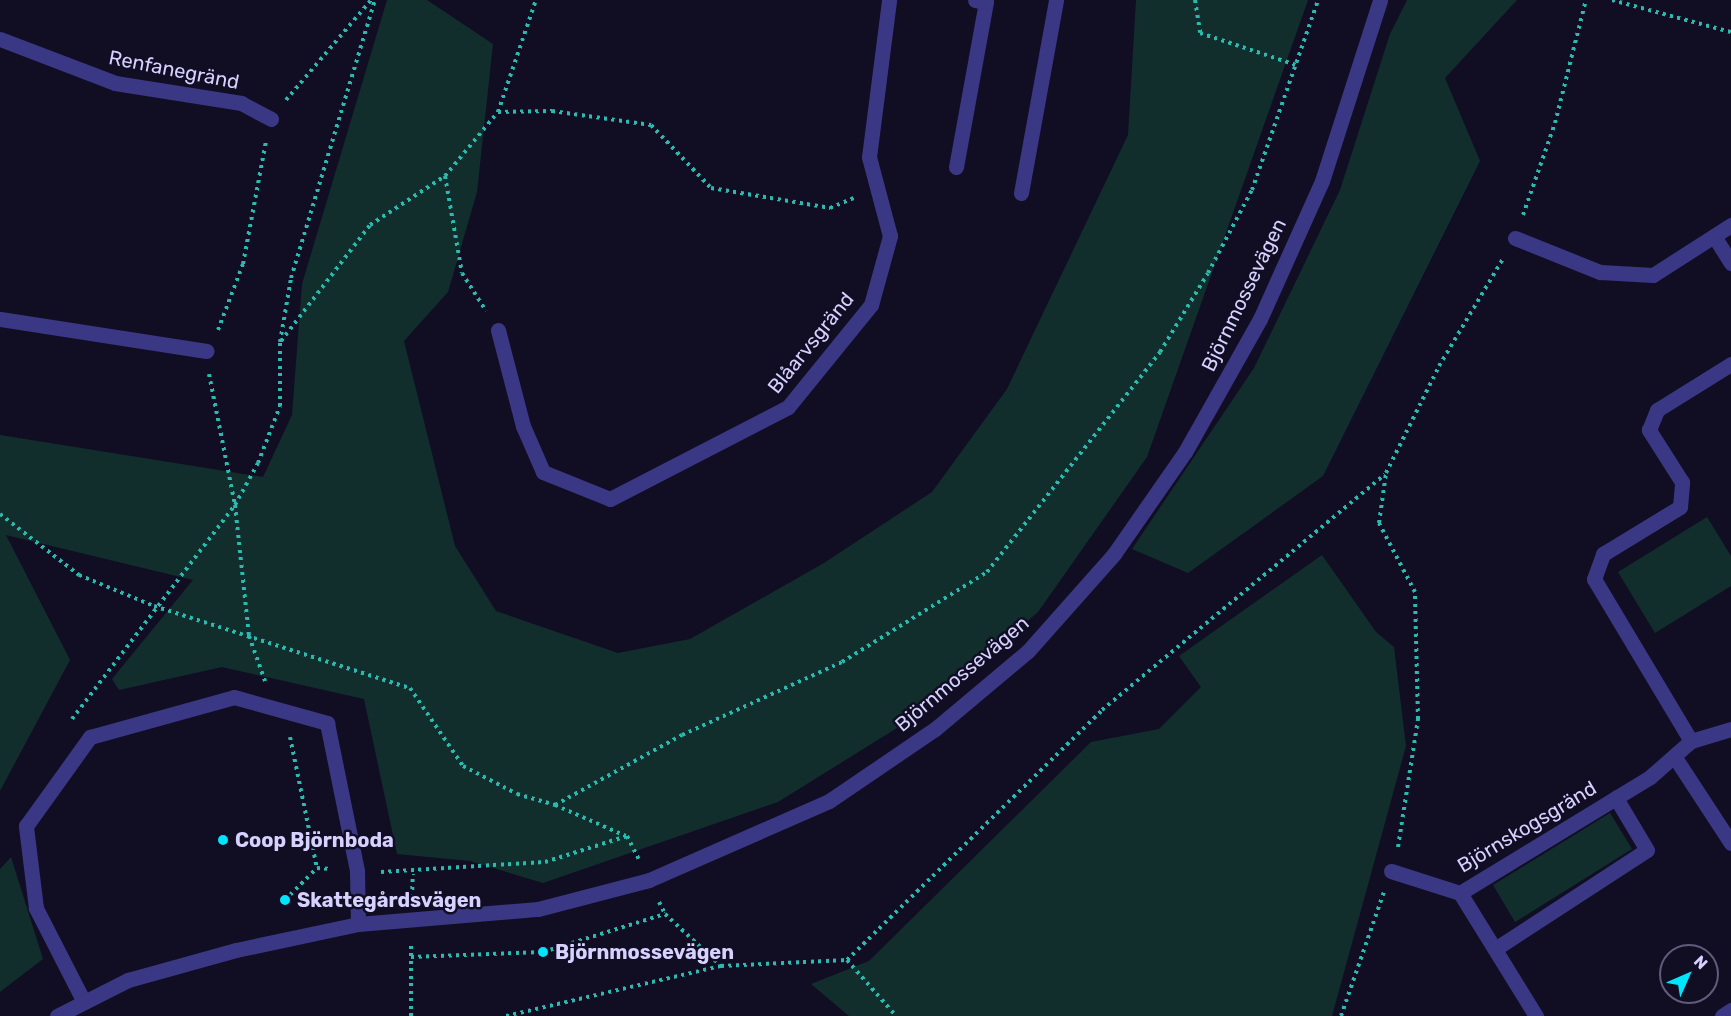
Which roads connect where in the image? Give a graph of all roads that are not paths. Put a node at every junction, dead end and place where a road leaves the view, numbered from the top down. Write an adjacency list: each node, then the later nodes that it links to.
1 (889, 0): 14 (street, Blåarvsgränd)
2 (975, 0): 7 (street)
3 (1056, 0): 8 (street)
4 (1380, 0): 24 (street, Björnmossevägen)
5 (0, 39): 6 (street, Renfanegränd)
6 (271, 119)
7 (956, 167)
8 (1021, 193)
9 (1731, 225): 10 (street)
10 (1714, 236): 11 (street); 12 (street)
11 (1515, 238)
12 (1731, 263)
13 (0, 319): 15 (street)
14 (498, 330)
15 (207, 351)
16 (1731, 364): 18 (street)
17 (1731, 729): 18 (street, Björnskogsgränd)
18 (1691, 741): 19 (street, Björnskogsgränd)
19 (1674, 756): 20 (street, Björnskogsgränd); 21 (street)
20 (1616, 798): 23 (street, Björnskogsgränd); 25 (street, Björnskogsgränd)
21 (1731, 843)
22 (1391, 871): 23 (street, Björnskogsgränd)
23 (1460, 893): 25 (street, Björnskogsgränd)
24 (358, 924): 26 (street, Björnmossevägen); 26 (street)
25 (1495, 949): 29 (street, Björnskogsgränd)
26 (84, 1002): 28 (street, Björnmossevägen)
27 (1731, 1010): 30 (street)
28 (57, 1016)
29 (1536, 1016)
30 (1722, 1016)

